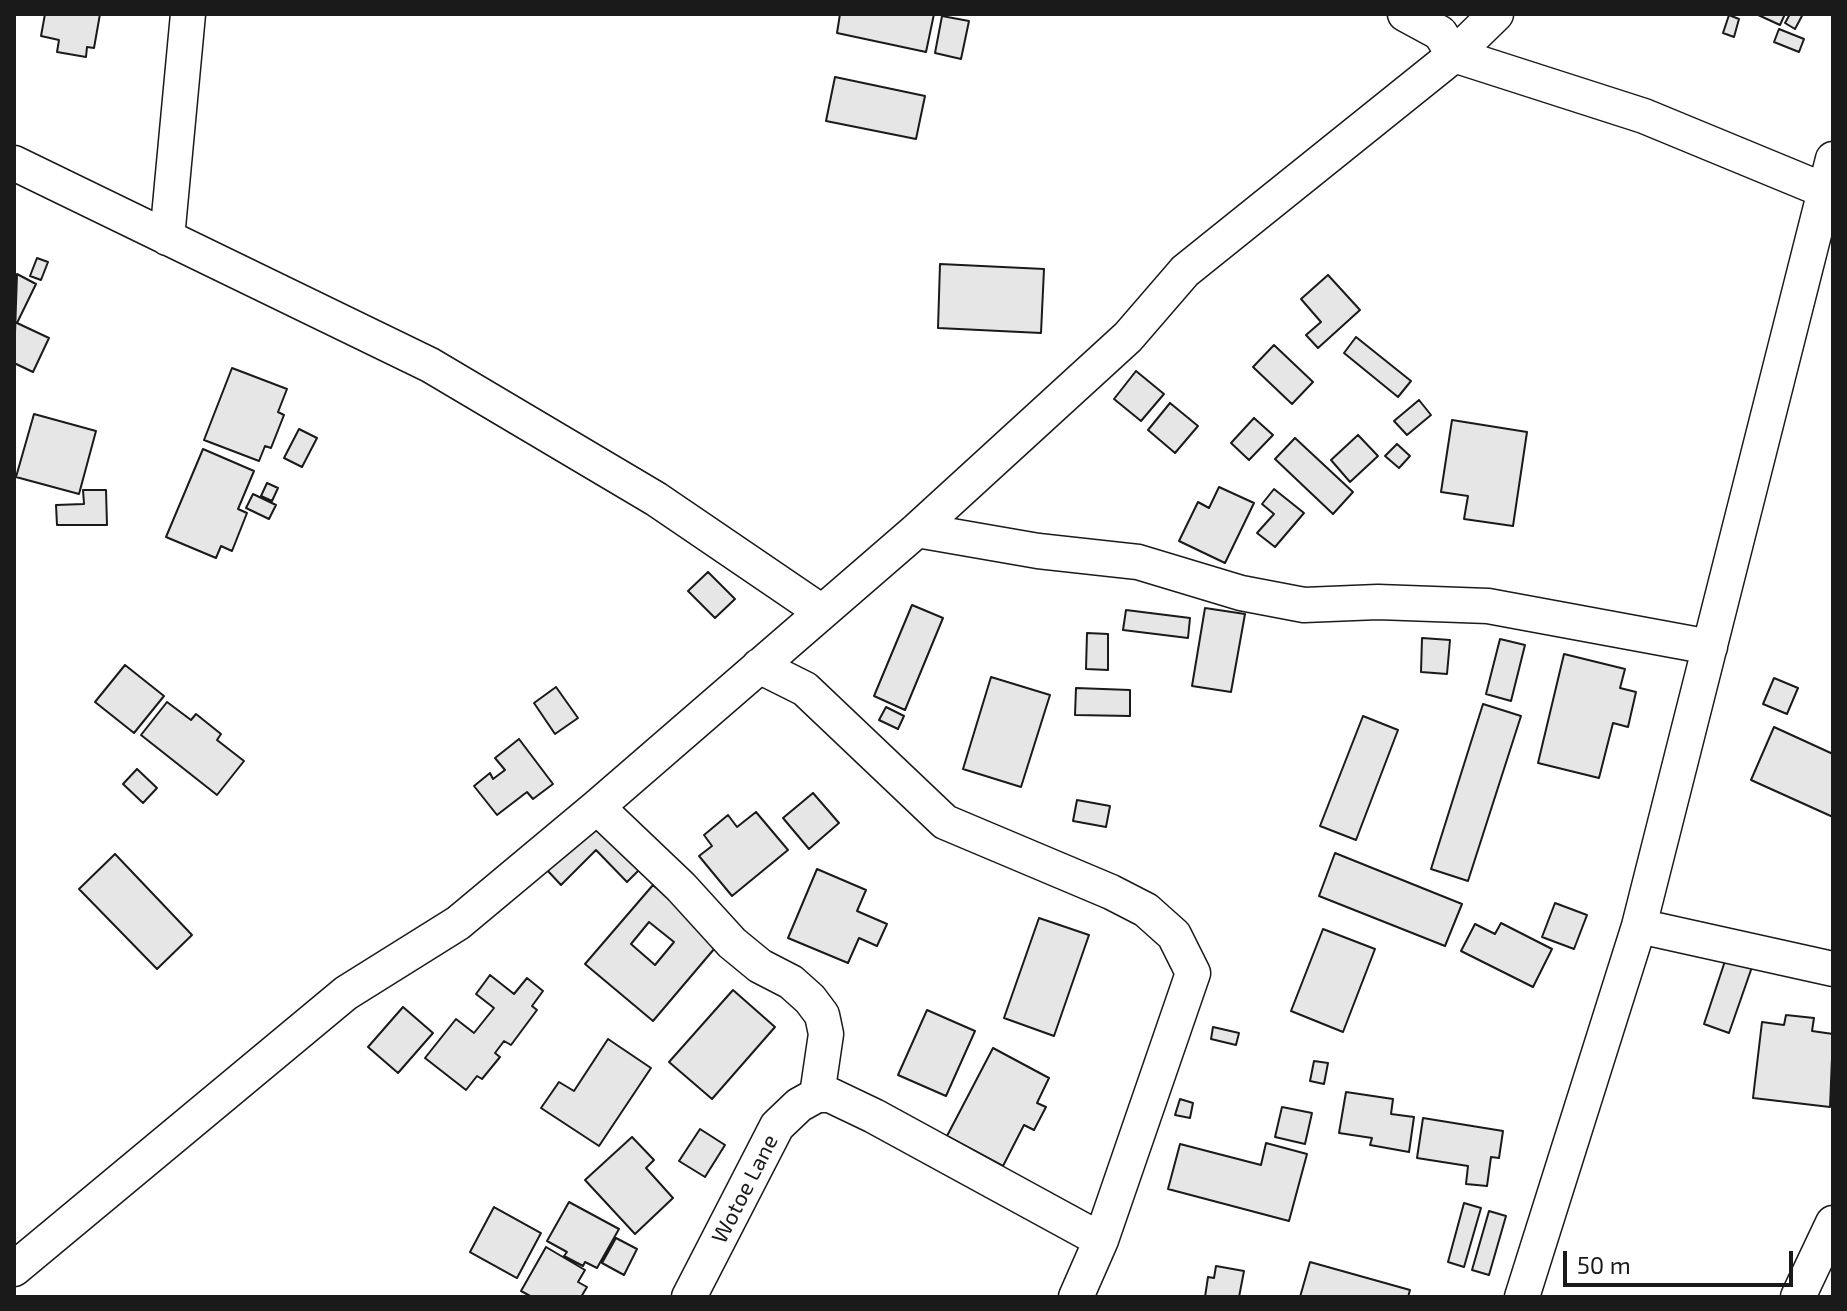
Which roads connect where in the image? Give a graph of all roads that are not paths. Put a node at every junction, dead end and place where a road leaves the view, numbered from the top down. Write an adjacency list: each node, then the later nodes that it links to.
1 (188, 14): 7 (street)
2 (1405, 14): 4 (street)
3 (1496, 14): 4 (street)
4 (1454, 55): 6 (street); 8 (street)
5 (14, 163): 7 (street)
6 (1830, 181): 10 (street)
7 (167, 238): 9 (street)
8 (917, 530): 9 (street); 10 (street)
9 (822, 612): 11 (street)
10 (1710, 647): 13 (street)
11 (759, 666): 12 (street); 17 (street)
12 (597, 807): 15 (street); 18 (street)
13 (1639, 926): 14 (street); 21 (street)
14 (1833, 969)
15 (817, 1095): 17 (street); 19 (street, Wotoe Lane)
16 (1833, 1223): 22 (street)
17 (1101, 1240): 20 (street)
18 (14, 1269)
19 (689, 1297)
20 (1076, 1297)
21 (1522, 1297)
22 (1798, 1297)

